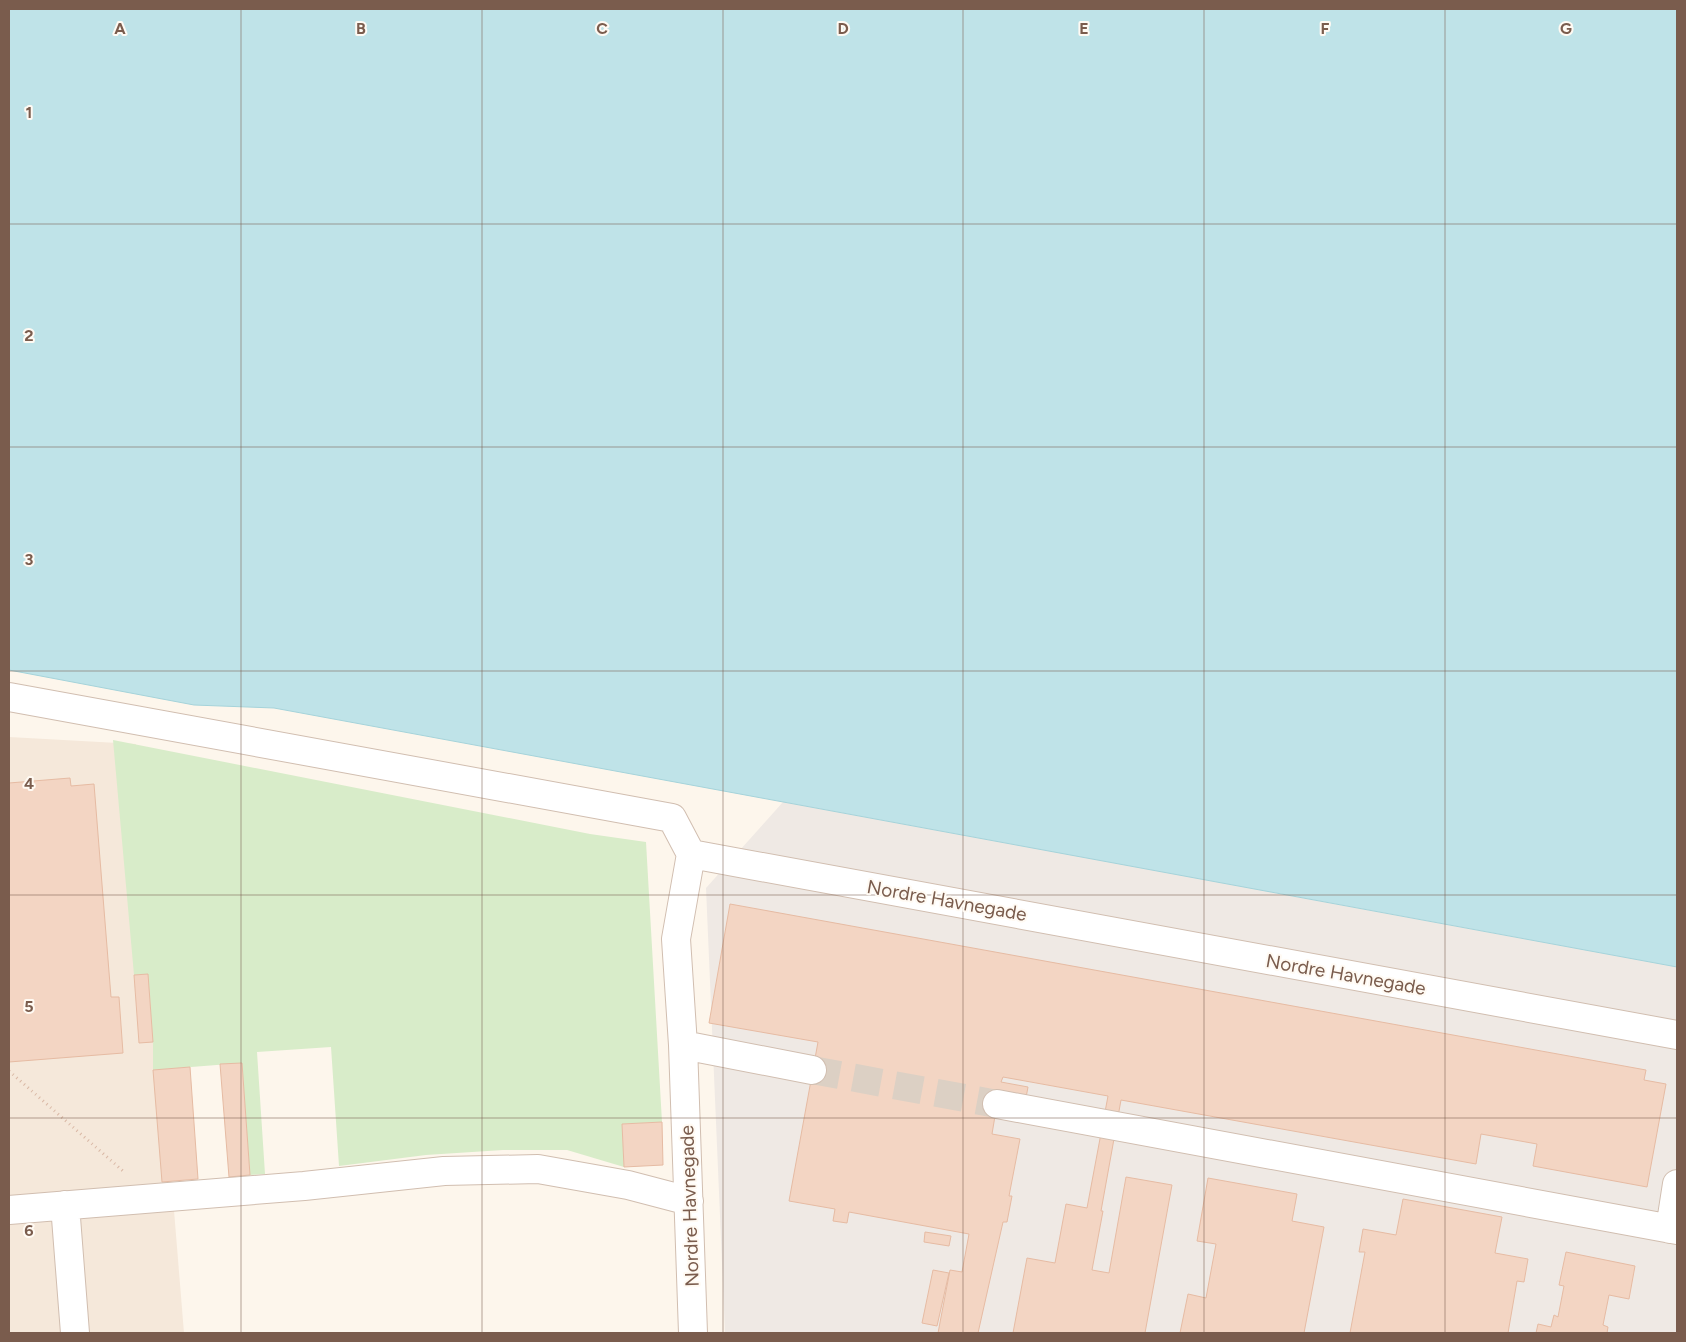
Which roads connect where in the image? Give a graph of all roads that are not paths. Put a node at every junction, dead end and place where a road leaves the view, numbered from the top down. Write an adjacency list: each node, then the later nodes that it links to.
1 (9, 697): 2 (street)
2 (691, 854): 3 (street, Nordre Havnegade); 4 (street, Nordre Havnegade)
3 (1677, 1035)
4 (683, 1045): 5 (street); 8 (street, Nordre Havnegade)
5 (812, 1070)
6 (997, 1104): 11 (street)
7 (1677, 1184): 11 (street)
8 (689, 1201): 9 (street); 13 (street, Nordre Havnegade)
9 (65, 1206): 10 (street); 12 (street)
10 (9, 1210)
11 (1674, 1230)
12 (74, 1333)
13 (693, 1333)

